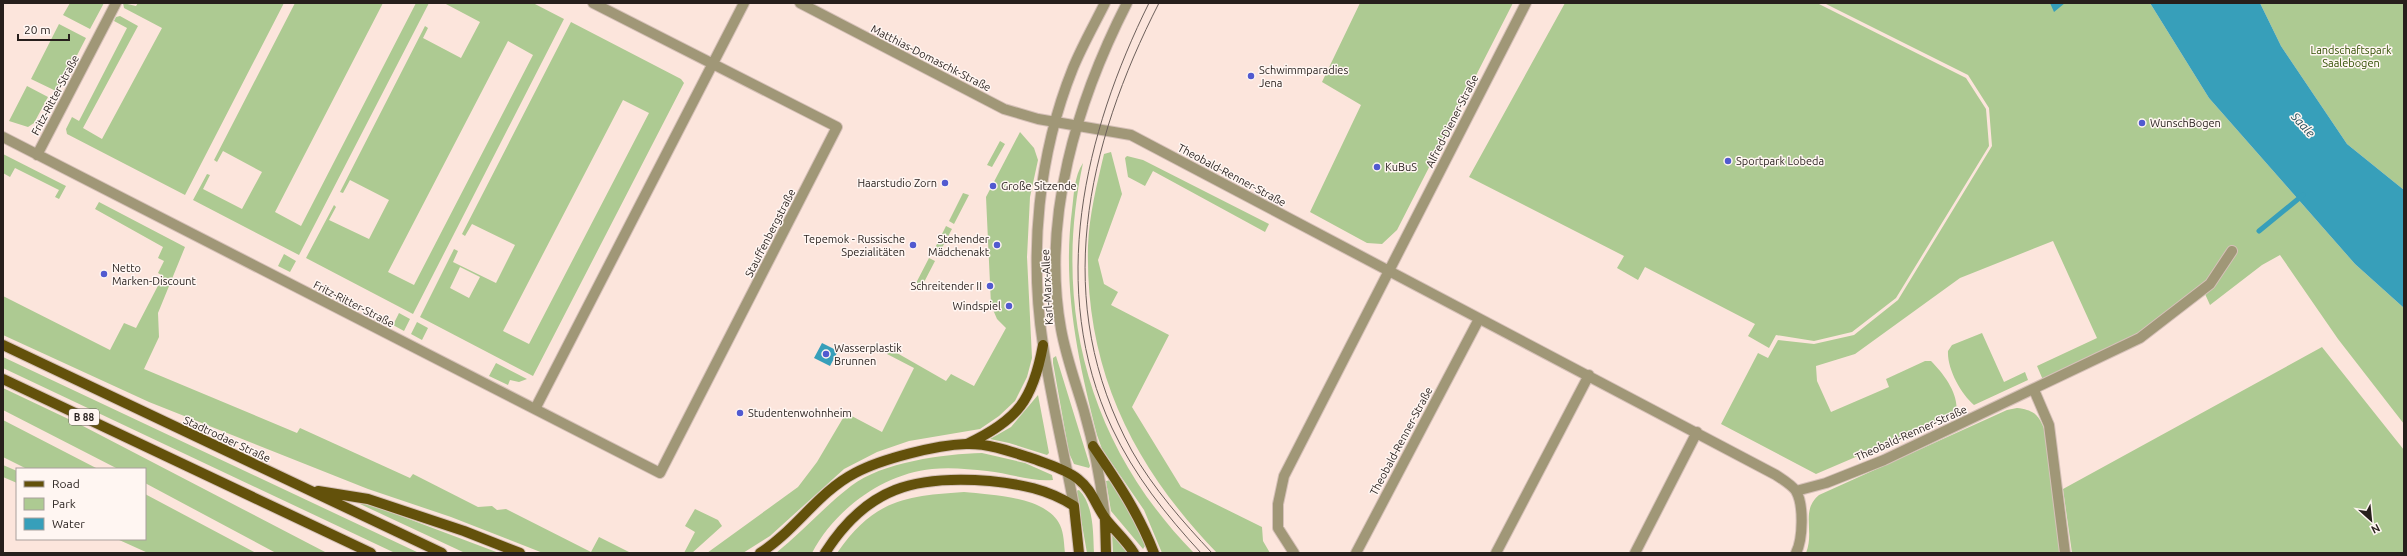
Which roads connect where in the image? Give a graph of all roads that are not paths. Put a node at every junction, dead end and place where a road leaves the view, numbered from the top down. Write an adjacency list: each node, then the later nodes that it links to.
1 (116, 3): 12 (street, Fritz-Ritter-Straße)
2 (593, 3): 8 (street)
3 (744, 3): 8 (street)
4 (800, 3): 9 (street, Matthias-Domaschk-Straße)
5 (1105, 3): 9 (street, Karl-Marx-Allee)
6 (1127, 3): 10 (street, Karl-Marx-Allee)
7 (1526, 3): 14 (street, Alfred-Diener-Straße)
8 (712, 65): 21 (street); 26 (street, Stauffenbergstraße)
9 (1056, 122): 10 (street, Theobald-Renner-Straße); 17 (street, Karl-Marx-Allee)
10 (1077, 125): 14 (street, Theobald-Renner-Straße); 24 (street, Karl-Marx-Allee)
11 (3, 138): 12 (street, Fritz-Ritter-Straße)
12 (37, 155): 21 (street, Fritz-Ritter-Straße)
13 (2232, 252): 20 (street, Theobald-Renner-Straße)
14 (1389, 272): 15 (street, Theobald-Renner-Straße); 40 (street)
15 (1479, 319): 18 (street, Theobald-Renner-Straße); 41 (street, Theobald-Renner-Straße)
16 (3, 345): 27 (main road, Stadtrodaer Straße / B 88)
17 (1043, 346): 23 (main road); 25 (street, Karl-Marx-Allee)
18 (1589, 375): 22 (street, Theobald-Renner-Straße); 42 (street)
19 (3, 379): 31 (main road, B 88)
20 (2034, 390): 28 (street, Theobald-Renner-Straße); 45 (street)
21 (535, 410): 26 (street, Fritz-Ritter-Straße)
22 (1697, 432): 28 (street, Theobald-Renner-Straße); 43 (street)
23 (967, 444): 25 (main road); 34 (main road)
24 (1093, 446): 30 (street, Karl-Marx-Allee); 39 (main road)
25 (1068, 472): 29 (street, Karl-Marx-Allee); 30 (main road)
26 (660, 473)
27 (304, 488): 32 (main road, Stadtrodaer Straße / B 88); 33 (main road)
28 (1796, 491): 44 (street)
29 (1074, 506): 35 (main road); 36 (main road, Karl-Marx-Allee)
30 (1105, 518): 37 (main road, Karl-Marx-Allee); 38 (main road)
31 (369, 552)
32 (442, 553)
33 (520, 553)
34 (760, 553)
35 (825, 553)
36 (1080, 553)
37 (1106, 553)
38 (1134, 553)
39 (1154, 553)
40 (1294, 553)
41 (1356, 553)
42 (1496, 553)
43 (1635, 553)
44 (1796, 553)
45 (2065, 553)

